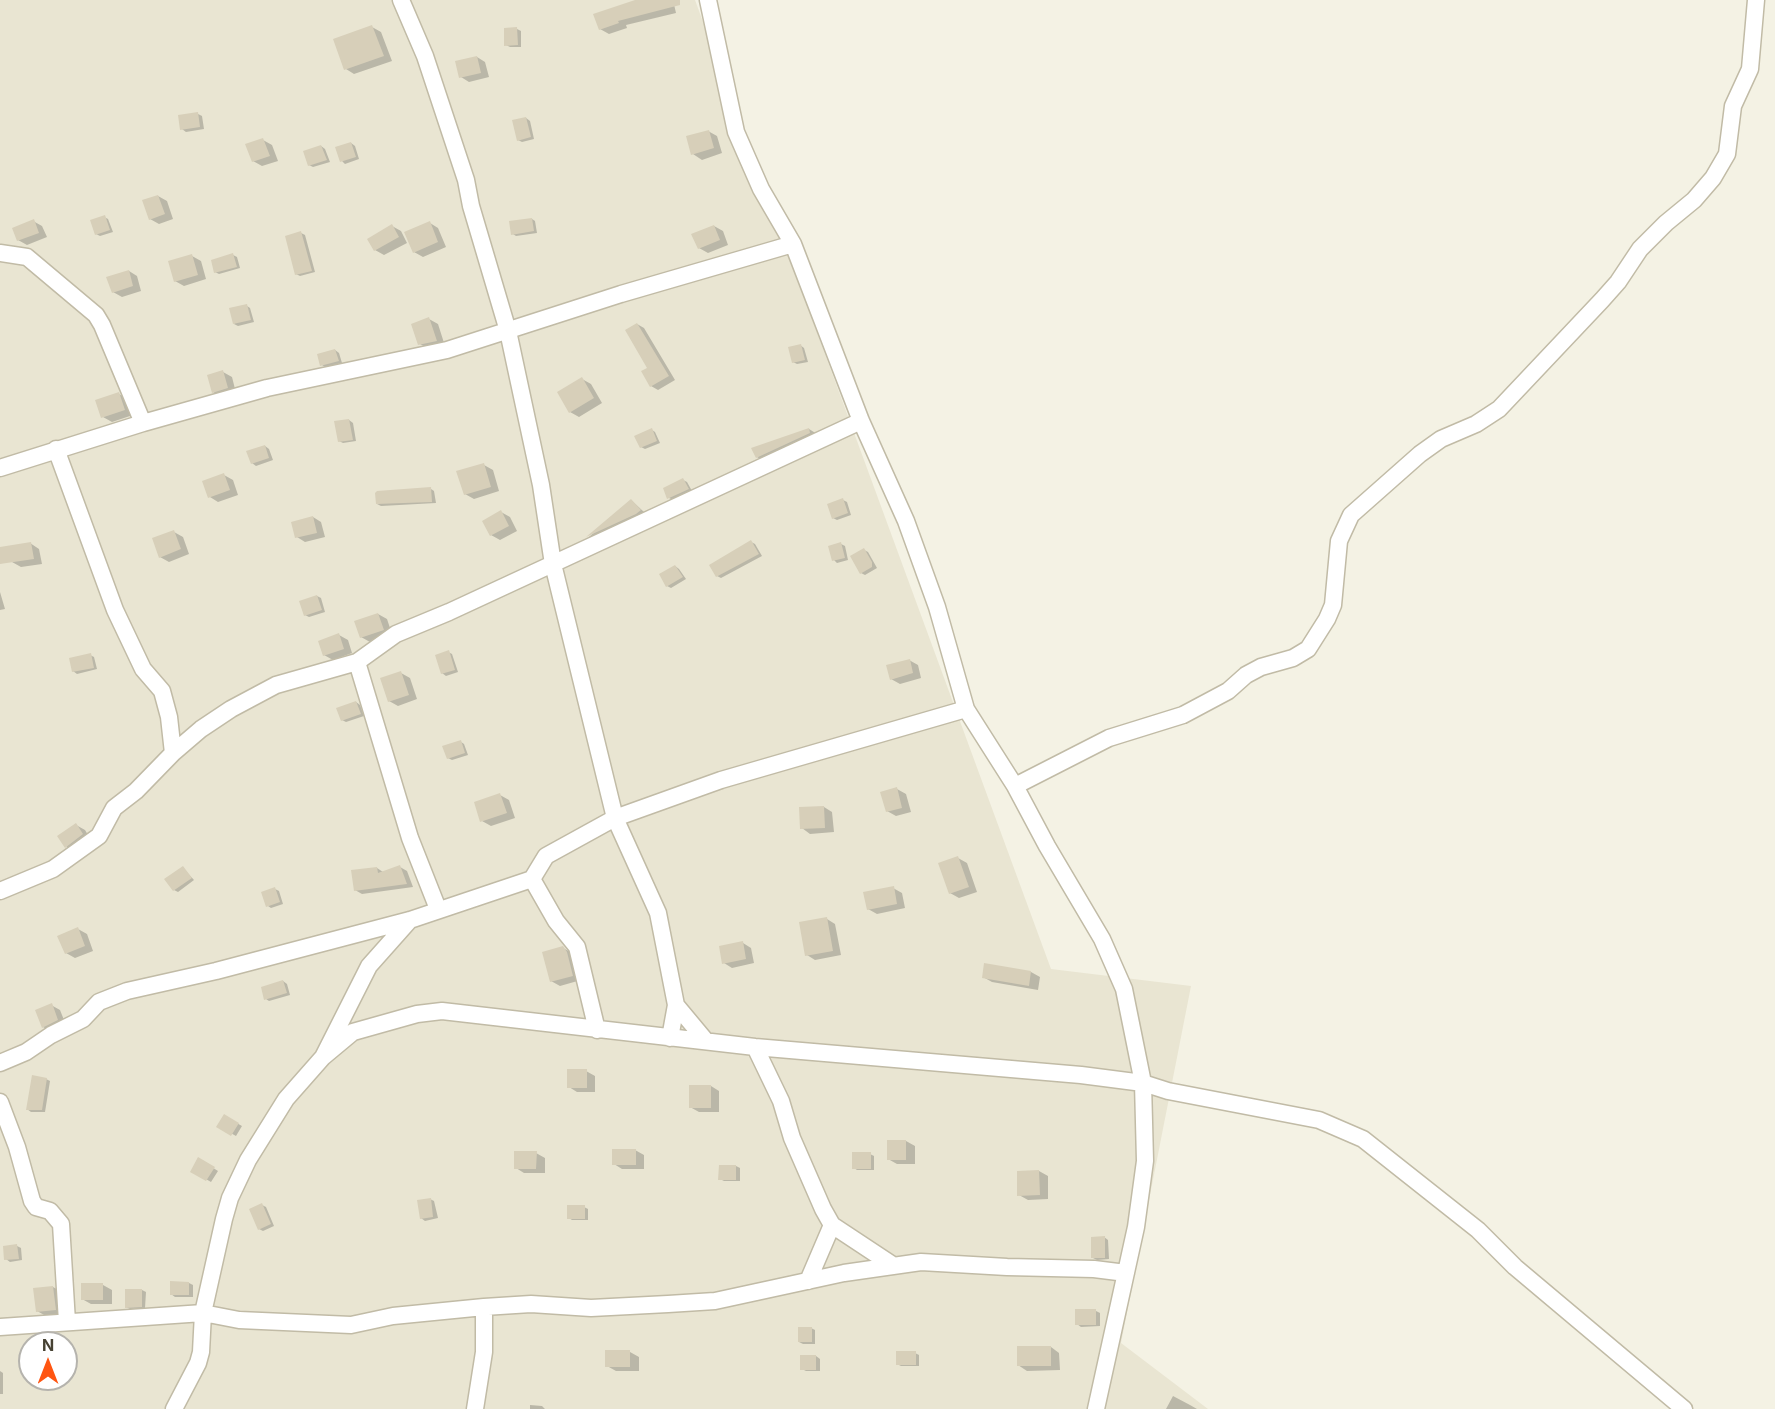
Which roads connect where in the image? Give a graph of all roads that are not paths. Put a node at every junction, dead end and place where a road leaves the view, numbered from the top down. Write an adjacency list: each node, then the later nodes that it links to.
1 (401, 0): 6 (street)
2 (708, 0): 4 (street)
3 (1756, 0): 15 (street)
4 (793, 244): 6 (street); 7 (street)
5 (0, 253): 8 (street)
6 (508, 332): 8 (street); 11 (street)
7 (861, 421): 11 (street); 13 (street)
8 (143, 423): 9 (street)
9 (56, 449): 10 (street); 14 (street)
10 (0, 468)
11 (553, 564): 12 (street); 16 (street)
12 (357, 662): 14 (street); 19 (street)
13 (966, 709): 15 (street); 16 (street)
14 (173, 753): 18 (street)
15 (1016, 786): 28 (street)
16 (615, 818): 17 (street); 21 (street)
17 (532, 879): 19 (street); 22 (street)
18 (0, 891)
19 (438, 909): 20 (street)
20 (410, 921): 26 (street); 27 (street)
21 (676, 1005): 23 (street); 24 (street)
22 (597, 1030): 23 (street); 26 (street)
23 (670, 1038): 24 (street)
24 (706, 1041): 25 (street)
25 (755, 1047): 28 (street); 30 (street)
26 (322, 1057): 35 (street)
27 (0, 1063)
28 (1143, 1083): 32 (street); 41 (street)
29 (0, 1102): 36 (street)
30 (832, 1225): 31 (street); 33 (street)
31 (894, 1266): 32 (street); 33 (street)
32 (1125, 1273): 40 (street)
33 (808, 1281): 34 (street)
34 (484, 1307): 35 (street); 39 (street)
35 (203, 1313): 36 (street); 38 (street)
36 (67, 1322): 37 (street)
37 (0, 1327)
38 (174, 1409)
39 (475, 1409)
40 (1096, 1409)
41 (1684, 1409)

